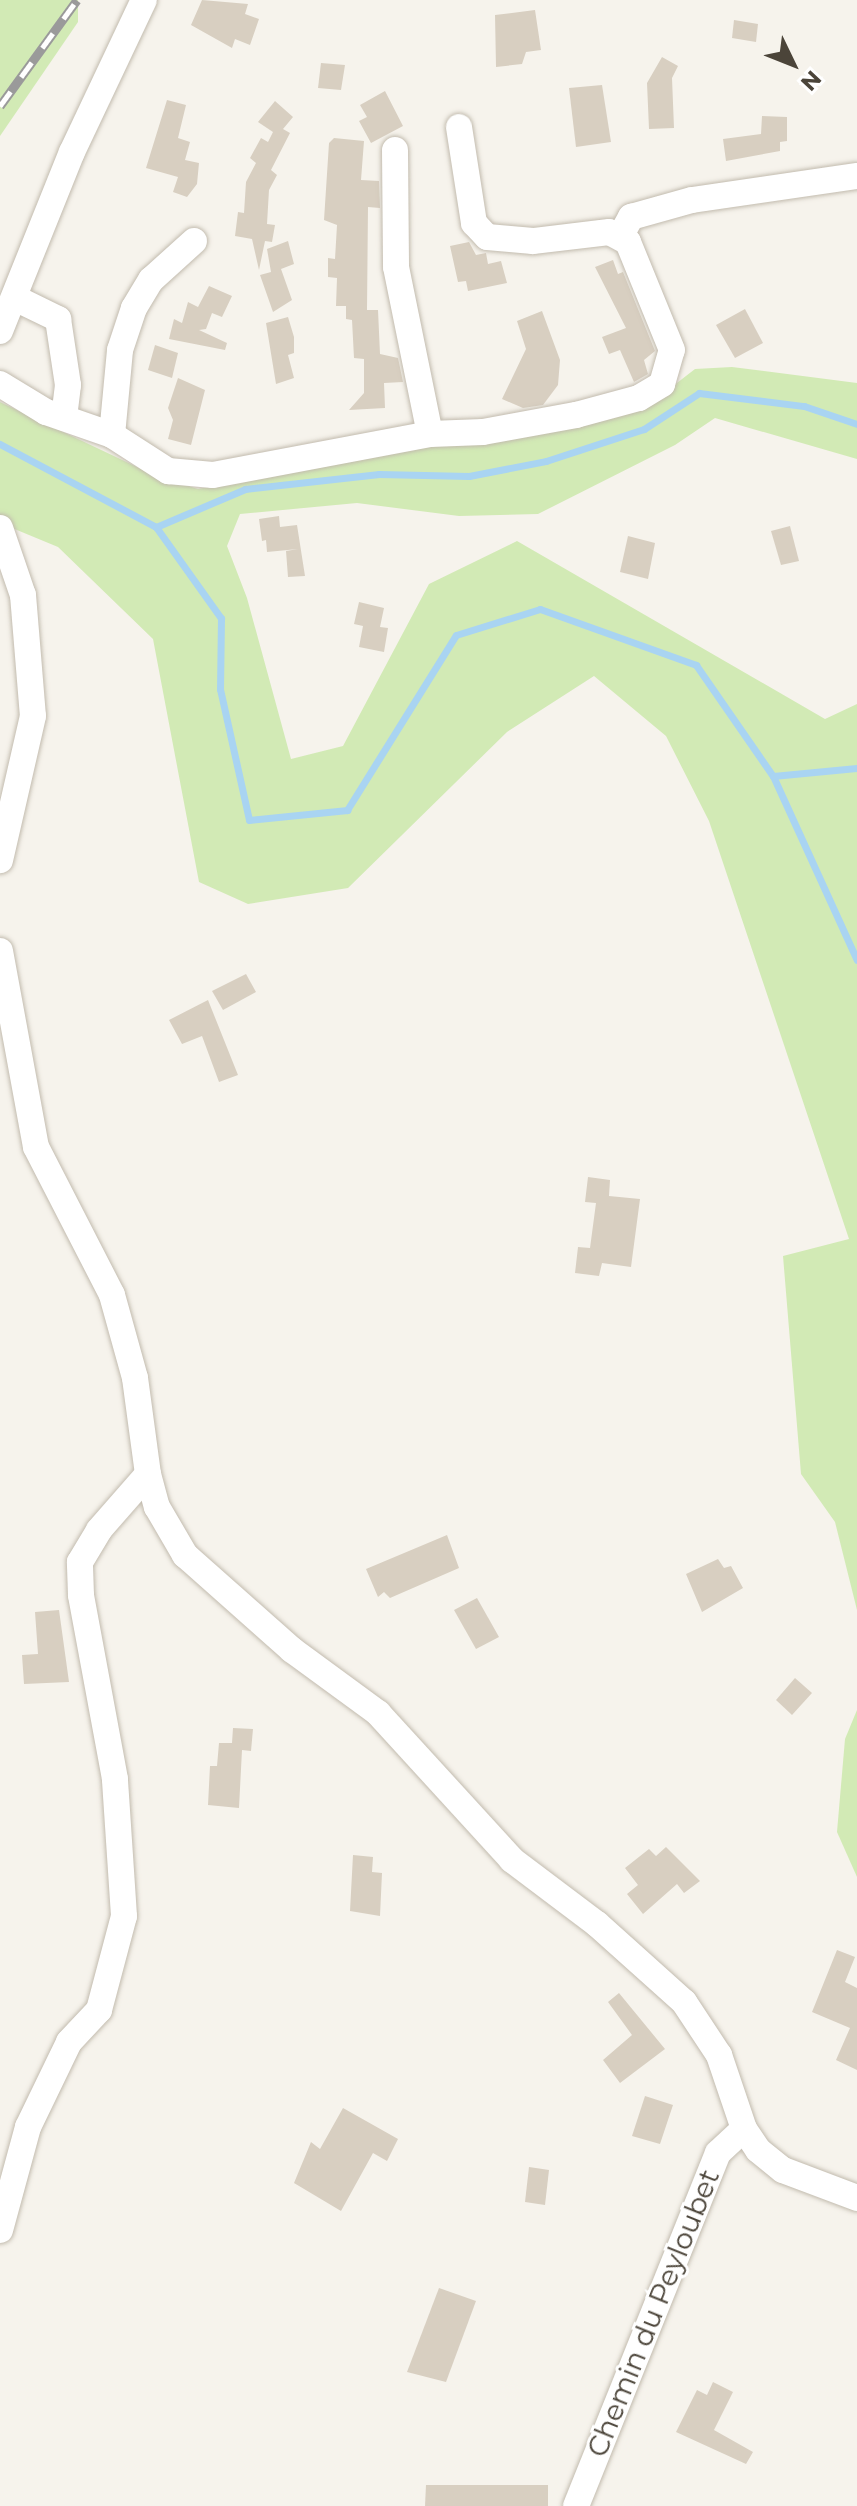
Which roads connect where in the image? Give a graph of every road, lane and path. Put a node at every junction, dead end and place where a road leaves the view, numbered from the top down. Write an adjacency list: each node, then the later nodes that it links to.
1 (144, 0): 7 (street)
2 (459, 127): 5 (street)
3 (395, 150): 11 (street)
4 (857, 176): 5 (street)
5 (621, 235): 11 (street)
6 (194, 241): 12 (street)
7 (17, 299): 8 (street); 10 (street)
8 (0, 331)
9 (0, 384): 10 (street)
10 (64, 418): 12 (street)
11 (430, 434): 12 (street)
12 (112, 435)
13 (0, 528): 14 (street)
14 (0, 860)
15 (0, 951): 16 (street)
16 (148, 1474): 17 (street); 19 (street)
17 (744, 2129): 18 (street); 20 (street, Chemin du Peyloubet)
18 (857, 2198)
19 (0, 2230)
20 (576, 2506)

